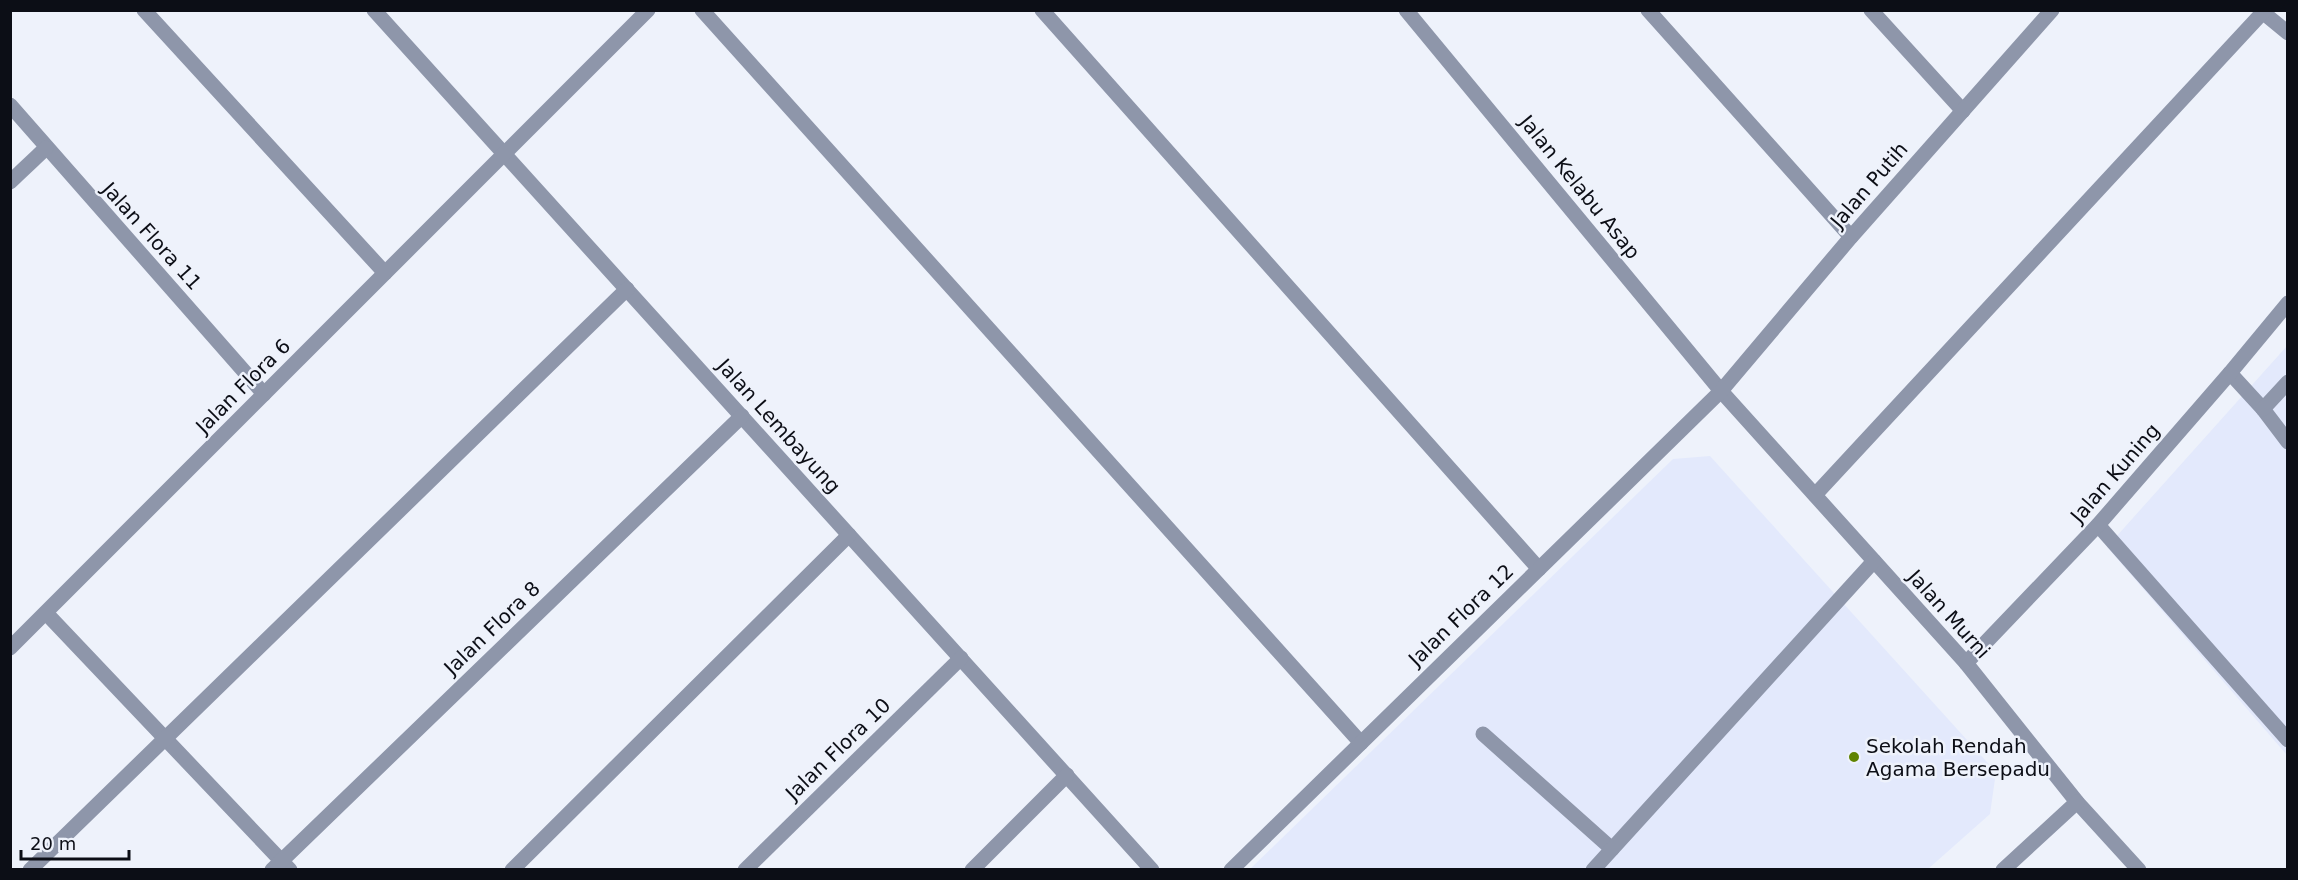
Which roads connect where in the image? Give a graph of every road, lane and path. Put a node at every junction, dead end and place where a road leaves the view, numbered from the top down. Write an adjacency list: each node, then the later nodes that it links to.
1 (144, 10): 18 (street)
2 (375, 10): 15 (street, Jalan Lembayung)
3 (648, 10): 15 (street, Jalan Flora 6)
4 (702, 10): 40 (street)
5 (1042, 10): 32 (street)
6 (1406, 10): 23 (street, Jalan Kelabu Asap)
7 (1648, 10): 17 (street)
8 (1870, 10): 13 (street)
9 (2052, 10): 13 (street, Jalan Putih)
10 (2263, 11): 11 (street); 28 (street)
11 (2288, 33)
12 (10, 105): 14 (street, Jalan Flora 11)
13 (1963, 111): 17 (street, Jalan Putih)
14 (46, 148): 16 (street); 24 (street, Jalan Flora 11)
15 (504, 154): 18 (street, Jalan Flora 6); 19 (street, Jalan Lembayung)
16 (10, 182)
17 (1851, 237): 23 (street, Jalan Putih)
18 (385, 273): 24 (street, Jalan Flora 6)
19 (627, 289): 26 (street, Jalan Lembayung); 38 (street)
20 (2288, 303): 21 (street, Jalan Kuning)
21 (2230, 373): 25 (street); 29 (street, Jalan Kuning)
22 (2288, 382): 25 (street)
23 (1720, 391): 28 (street, Jalan Murni); 32 (street, Jalan Flora 12)
24 (264, 394): 33 (street, Jalan Flora 6)
25 (2263, 409): 27 (street)
26 (742, 416): 30 (street, Jalan Lembayung); 44 (street, Jalan Flora 8)
27 (2288, 442)
28 (1815, 495): 31 (street, Jalan Murni)
29 (2098, 525): 36 (street, Jalan Kuning); 39 (street)
30 (849, 535): 35 (street, Jalan Lembayung); 46 (street)
31 (1874, 561): 36 (street, Jalan Murni); 43 (street)
32 (1539, 569): 40 (street, Jalan Flora 12)
33 (46, 613): 34 (street, Jalan Flora 6); 38 (street)
34 (10, 648)
35 (961, 658): 41 (street, Jalan Lembayung); 47 (street, Jalan Flora 10)
36 (1966, 663): 42 (street, Jalan Murni)
37 (1483, 734): 43 (street)
38 (165, 738): 44 (street); 45 (street)
39 (2288, 740)
40 (1361, 743): 50 (street, Jalan Flora 12)
41 (1066, 775): 48 (street); 49 (street, Jalan Lembayung)
42 (2077, 802): 52 (street); 53 (street, Jalan Murni)
43 (1612, 849): 51 (street)
44 (281, 866)
45 (30, 870)
46 (512, 870)
47 (745, 870)
48 (972, 870)
49 (1152, 870)
50 (1231, 870)
51 (1593, 870)
52 (2003, 870)
53 (2139, 870)

